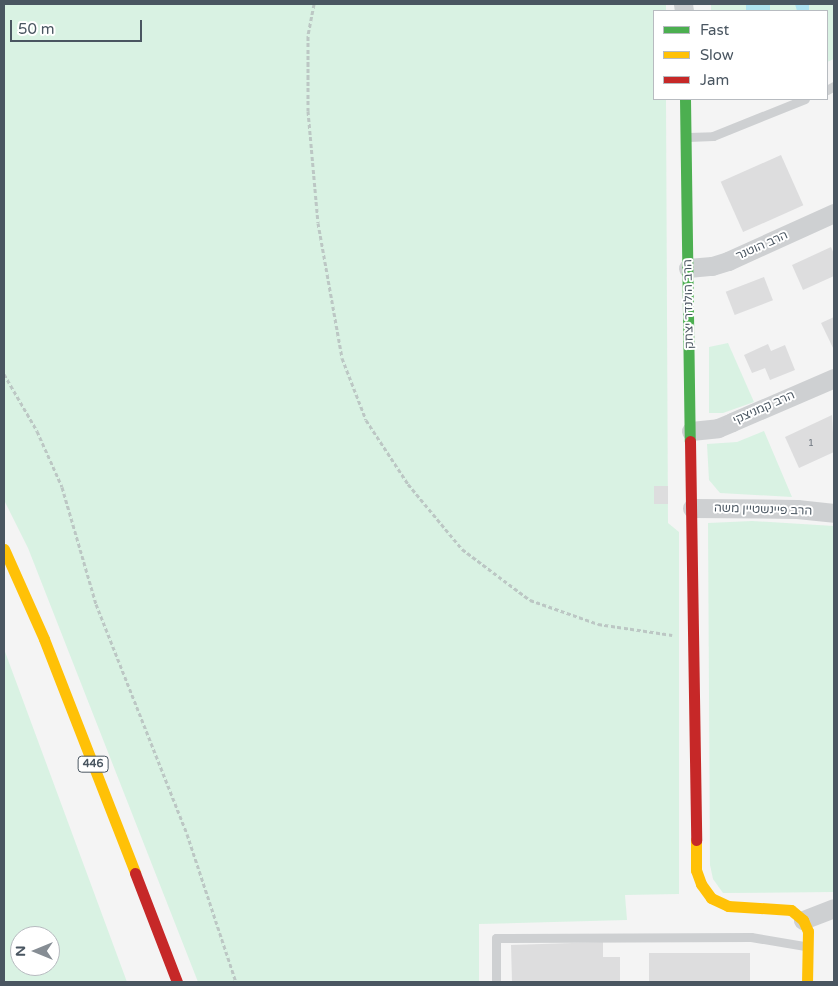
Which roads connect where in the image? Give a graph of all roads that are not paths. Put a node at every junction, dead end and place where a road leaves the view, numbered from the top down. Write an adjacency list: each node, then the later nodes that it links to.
1 (685, 100): 3 (street, הרב הולנדר יצחק)
2 (803, 100): 3 (lane)
3 (686, 138): 5 (street, הרב הולנדר יצחק)
4 (834, 213): 5 (street, הרב הוטנר)
5 (688, 268): 7 (street, הרב הולנדר יצחק)
6 (834, 378): 7 (street, הרב קמניצקי)
7 (691, 431): 8 (street, הרב הולנדר יצחק)
8 (692, 508): 9 (street, הרב פיינשטיין משה); 12 (street, הרב הולנדר יצחק)
9 (834, 513)
10 (4, 549): 14 (street, 446)
11 (834, 908): 12 (street)
12 (803, 920): 13 (street)
13 (808, 946): 15 (lane); 16 (street)
14 (177, 982)
15 (496, 982)
16 (807, 982)

